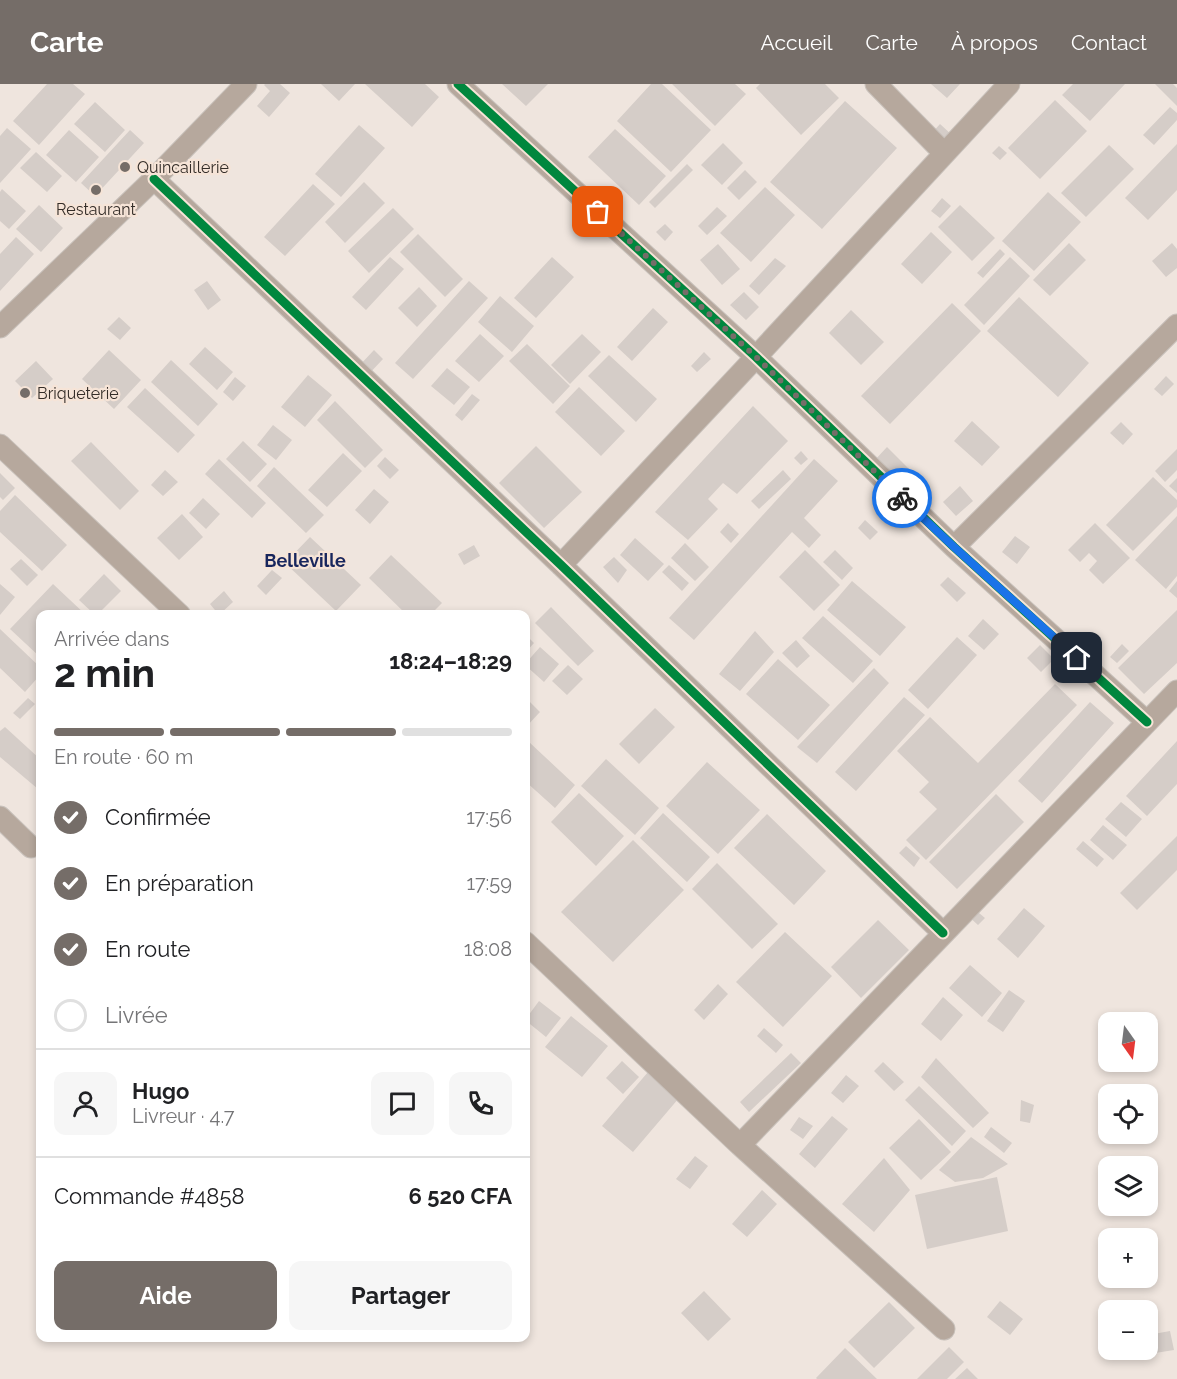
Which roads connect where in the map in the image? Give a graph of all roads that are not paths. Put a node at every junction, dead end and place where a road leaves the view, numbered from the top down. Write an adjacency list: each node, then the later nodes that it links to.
1 (246, 84): 6 (street)
2 (458, 84): 9 (street)
3 (876, 84): 5 (street)
4 (1009, 84): 5 (street)
5 (944, 153): 9 (street)
6 (154, 179): 7 (street); 12 (street)
7 (0, 327)
8 (1174, 333): 11 (street)
9 (756, 357): 11 (street); 12 (street)
10 (0, 445): 13 (street)
11 (954, 547): 15 (street)
12 (561, 565): 18 (street)
13 (175, 610)
14 (1177, 692): 15 (street)
15 (1147, 722): 18 (street)
16 (0, 817): 17 (street)
17 (32, 847)
18 (944, 933): 20 (street)
19 (530, 947): 20 (street)
20 (740, 1145): 21 (street)
21 (944, 1329)

